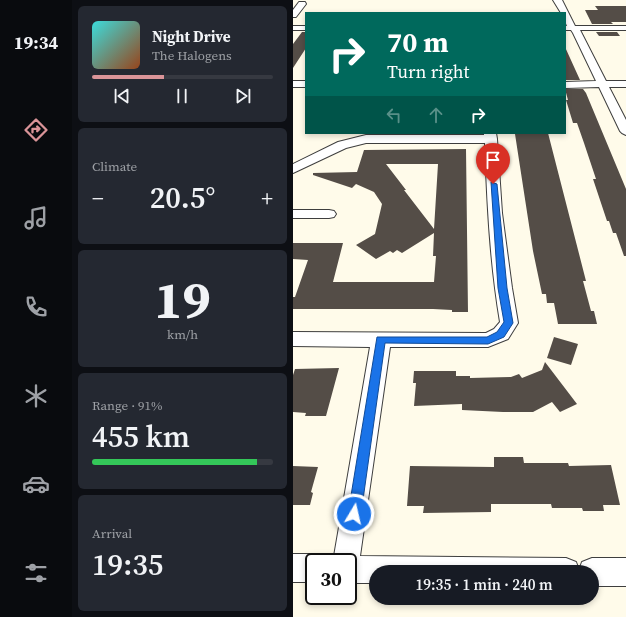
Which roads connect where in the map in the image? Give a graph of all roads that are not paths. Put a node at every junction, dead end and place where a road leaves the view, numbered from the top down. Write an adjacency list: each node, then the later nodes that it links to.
1 (559, 0): 3 (street)
2 (302, 4): 4 (street)
3 (563, 12)
4 (293, 15)
5 (293, 28): 6 (street)
6 (305, 28)
7 (569, 28): 8 (street); 12 (street)
8 (626, 28)
9 (293, 84): 10 (street)
10 (305, 84)
11 (566, 84): 12 (street)
12 (603, 84): 13 (street); 14 (street)
13 (626, 84)
14 (626, 131)
15 (490, 136): 16 (street); 20 (street)
16 (293, 169)
17 (293, 214): 18 (street)
18 (329, 214)
19 (293, 339): 20 (street)
20 (381, 340): 21 (street)
21 (347, 553)
22 (293, 568): 23 (street)
23 (305, 568)
24 (357, 569): 25 (street)
25 (369, 569)
26 (599, 572): 27 (street)
27 (626, 572)

